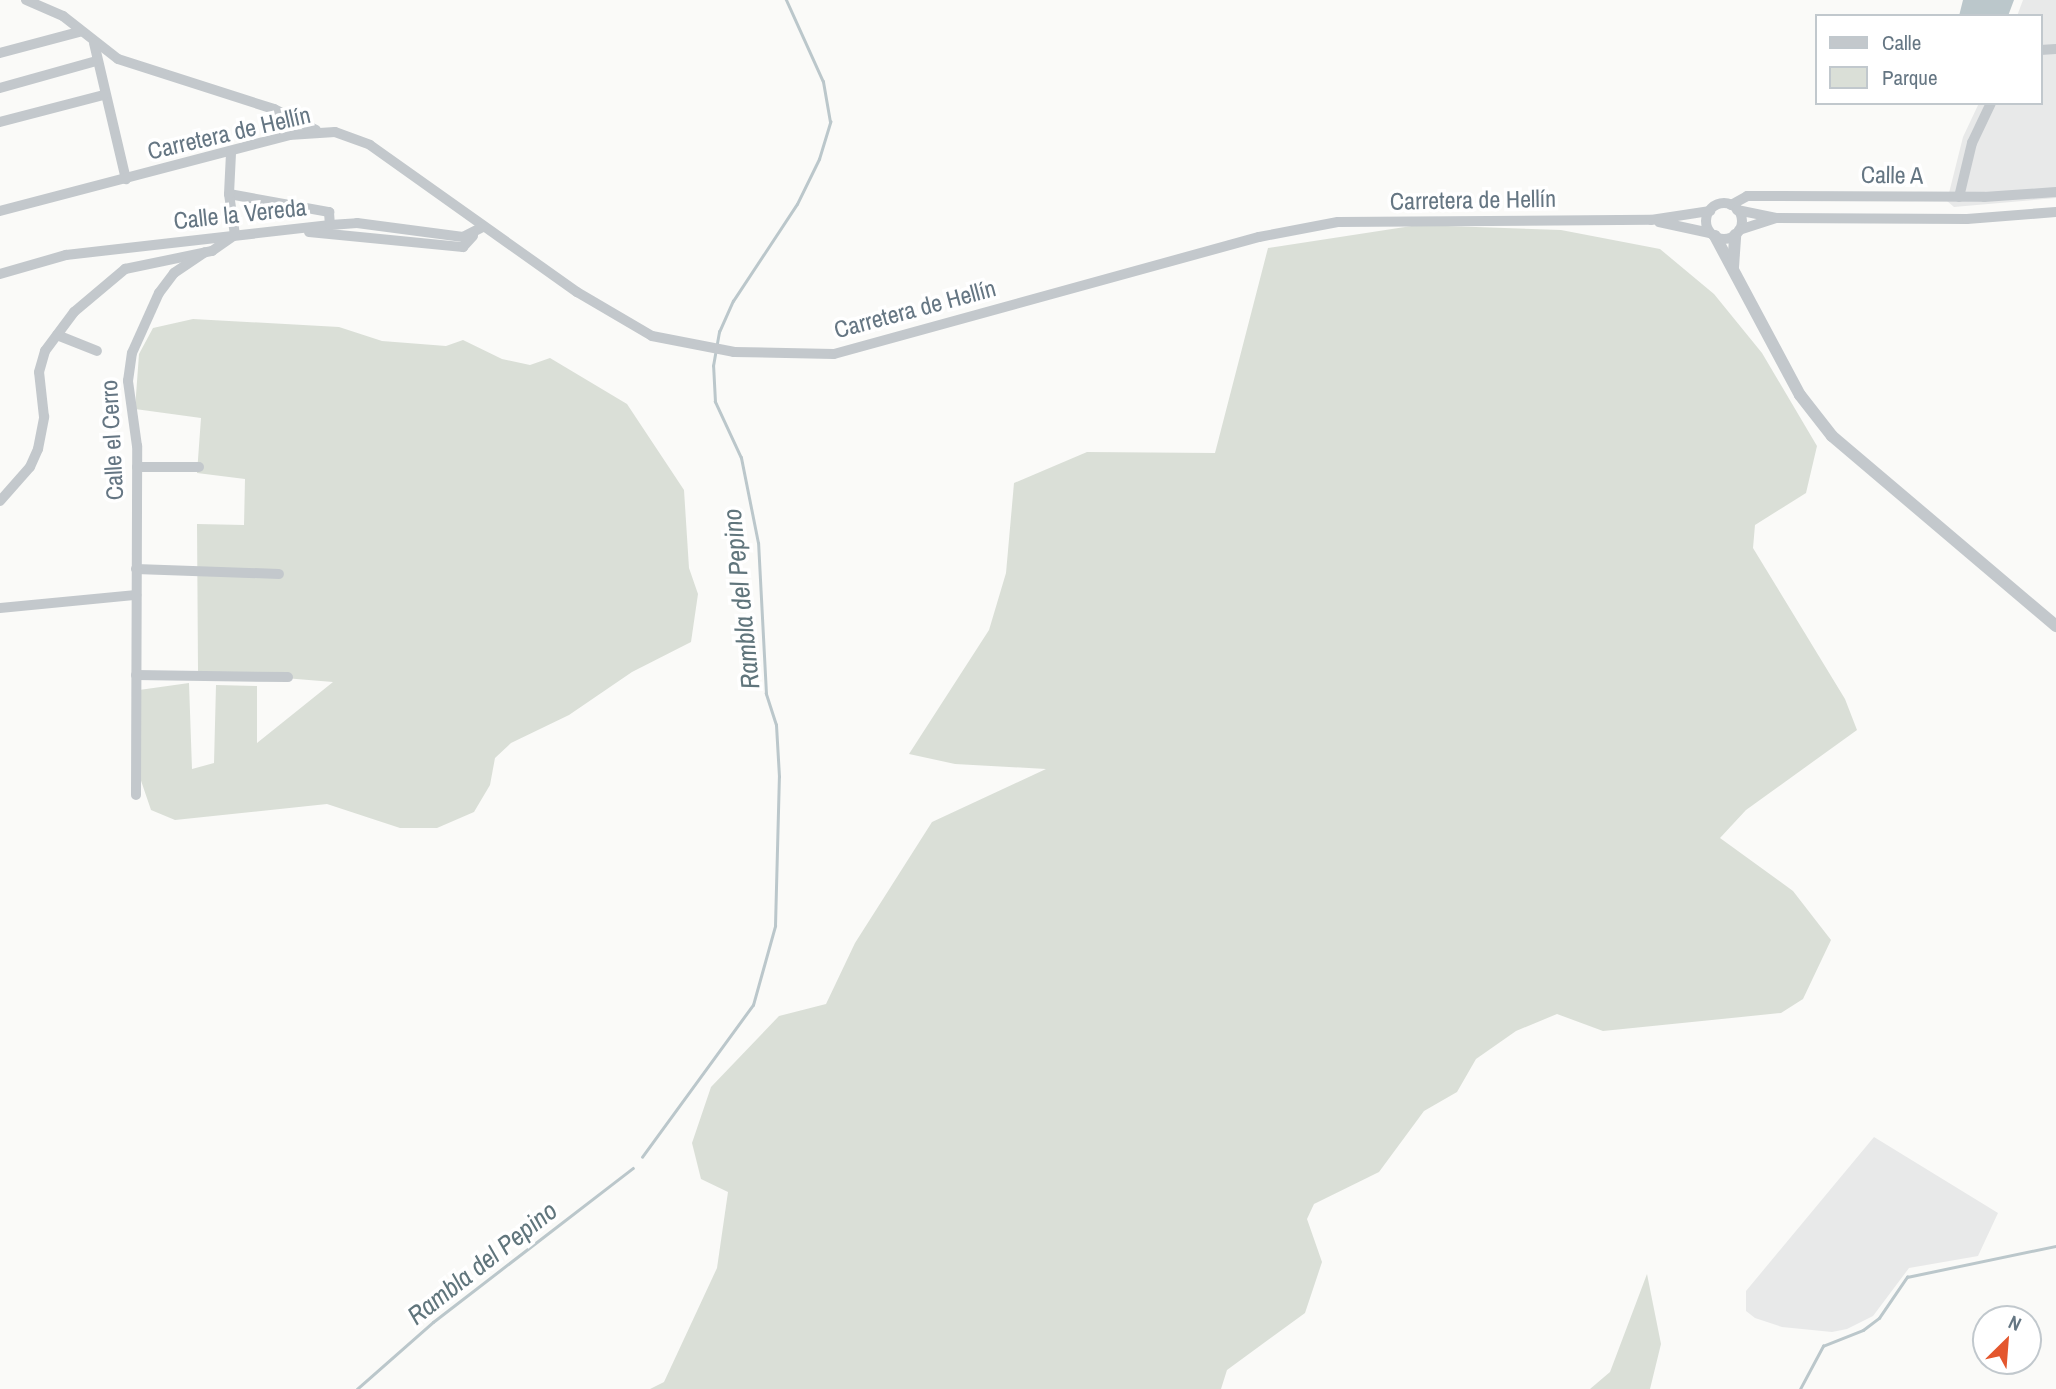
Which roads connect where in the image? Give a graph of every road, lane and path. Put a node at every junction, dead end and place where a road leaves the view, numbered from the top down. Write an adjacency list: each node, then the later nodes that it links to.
1 (26, 0): 2 (street)
2 (79, 32): 3 (street); 4 (street)
3 (94, 43): 5 (street); 10 (street)
4 (0, 52)
5 (96, 61): 6 (street); 7 (street)
6 (0, 88)
7 (104, 95): 9 (street); 12 (street)
8 (1990, 105): 15 (street)
9 (0, 122)
10 (316, 130): 11 (street, Carretera de Hellín); 23 (street, Carretera de Hellín)
11 (231, 153): 12 (street, Carretera de Hellín); 14 (street)
12 (126, 179): 17 (street, Carretera de Hellín)
13 (2056, 192): 15 (street, Calle A)
14 (229, 194): 22 (street); 26 (street)
15 (1959, 197): 16 (street, Calle A)
16 (1734, 208): 18 (street, Carretera de Hellín); 20 (street, Carretera de Hellín); 25 (street)
17 (0, 211)
18 (1710, 211): 21 (street, Carretera de Hellín); 27 (street)
19 (2056, 212): 20 (street, Carretera de Hellín)
20 (1777, 218): 25 (street, Carretera de Hellín)
21 (1651, 220): 23 (street, Carretera de Hellín); 27 (street, Carretera de Hellín)
22 (330, 225): 24 (street, Calle la Vereda); 28 (street, Calle la Vereda)
23 (484, 227): 28 (street)
24 (298, 230): 26 (street, Calle la Vereda); 28 (street)
25 (1737, 232): 27 (street, Carretera de Hellín); 30 (street)
26 (235, 234): 29 (street, Calle el Cerro); 31 (street, Calle la Vereda)
27 (1712, 235): 30 (street)
28 (474, 236)
29 (205, 252): 32 (street); 34 (street, Calle el Cerro)
30 (1734, 267): 41 (street)
31 (0, 274)
32 (57, 335): 33 (street, Calle el Cerro); 36 (street)
33 (97, 351)
34 (137, 467): 35 (street); 37 (street, Calle el Cerro)
35 (199, 467)
36 (0, 501)
37 (136, 569): 38 (street); 39 (street, Calle el Cerro)
38 (279, 574)
39 (136, 596): 40 (street); 42 (street, Calle el Cerro)
40 (0, 608)
41 (2056, 626)
42 (136, 675): 43 (street); 44 (street, Calle el Cerro)
43 (288, 677)
44 (135, 795)

